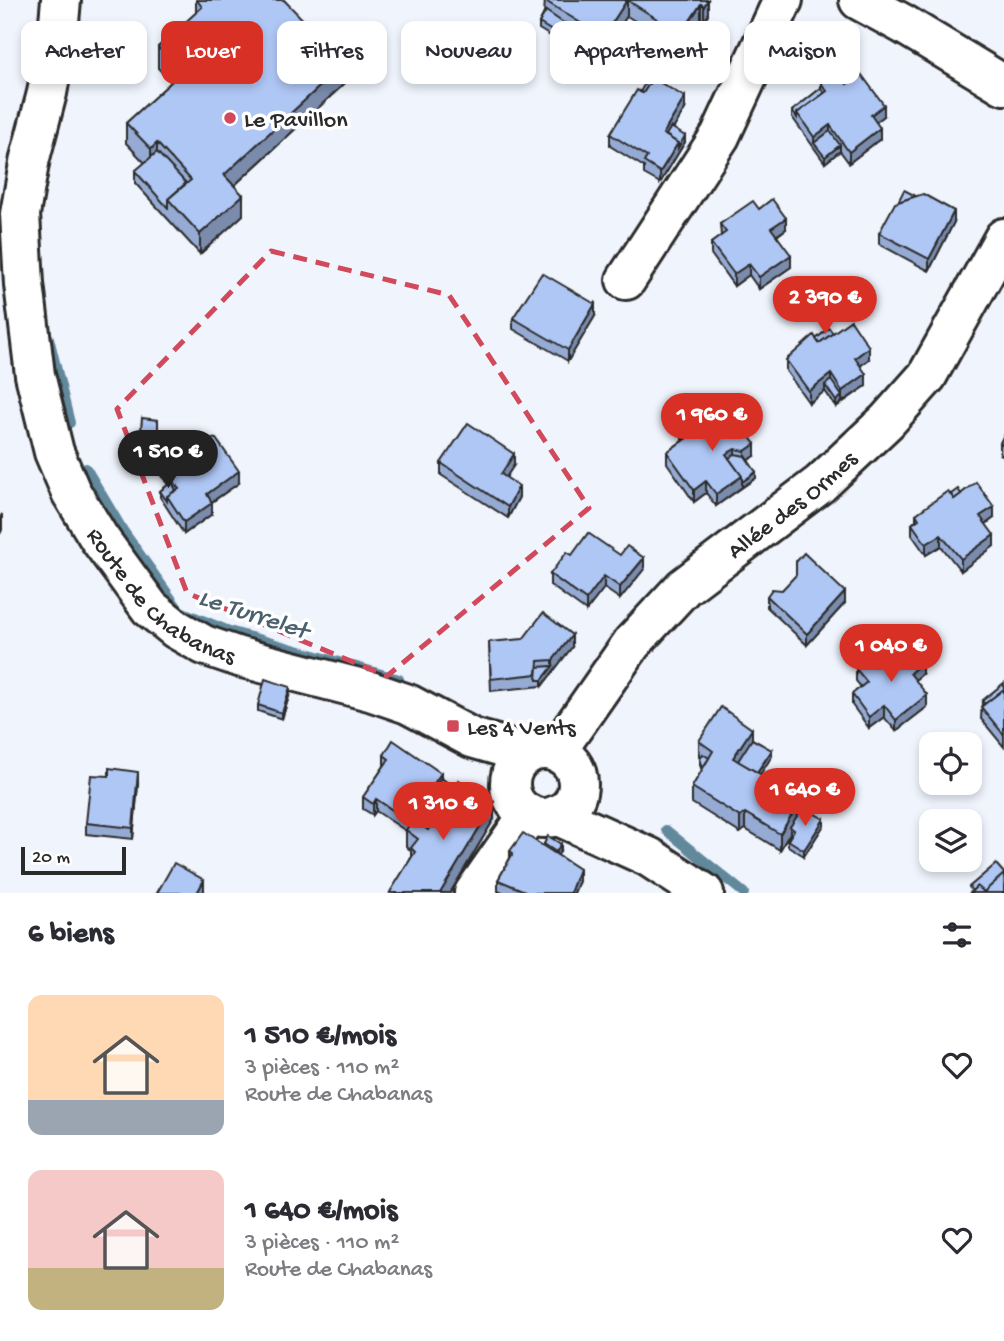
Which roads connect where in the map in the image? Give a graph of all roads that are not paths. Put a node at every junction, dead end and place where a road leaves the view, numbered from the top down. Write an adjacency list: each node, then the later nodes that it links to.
1 (61, 0): 7 (street, Route de Chabanas)
2 (783, 0): 6 (street)
3 (859, 0): 4 (street)
4 (1004, 85)
5 (1004, 238): 7 (street, Allée des Ormes)
6 (626, 280)
7 (532, 763): 8 (street); 8 (street)
8 (555, 807): 9 (street); 10 (street)
9 (474, 893)
10 (704, 893)

